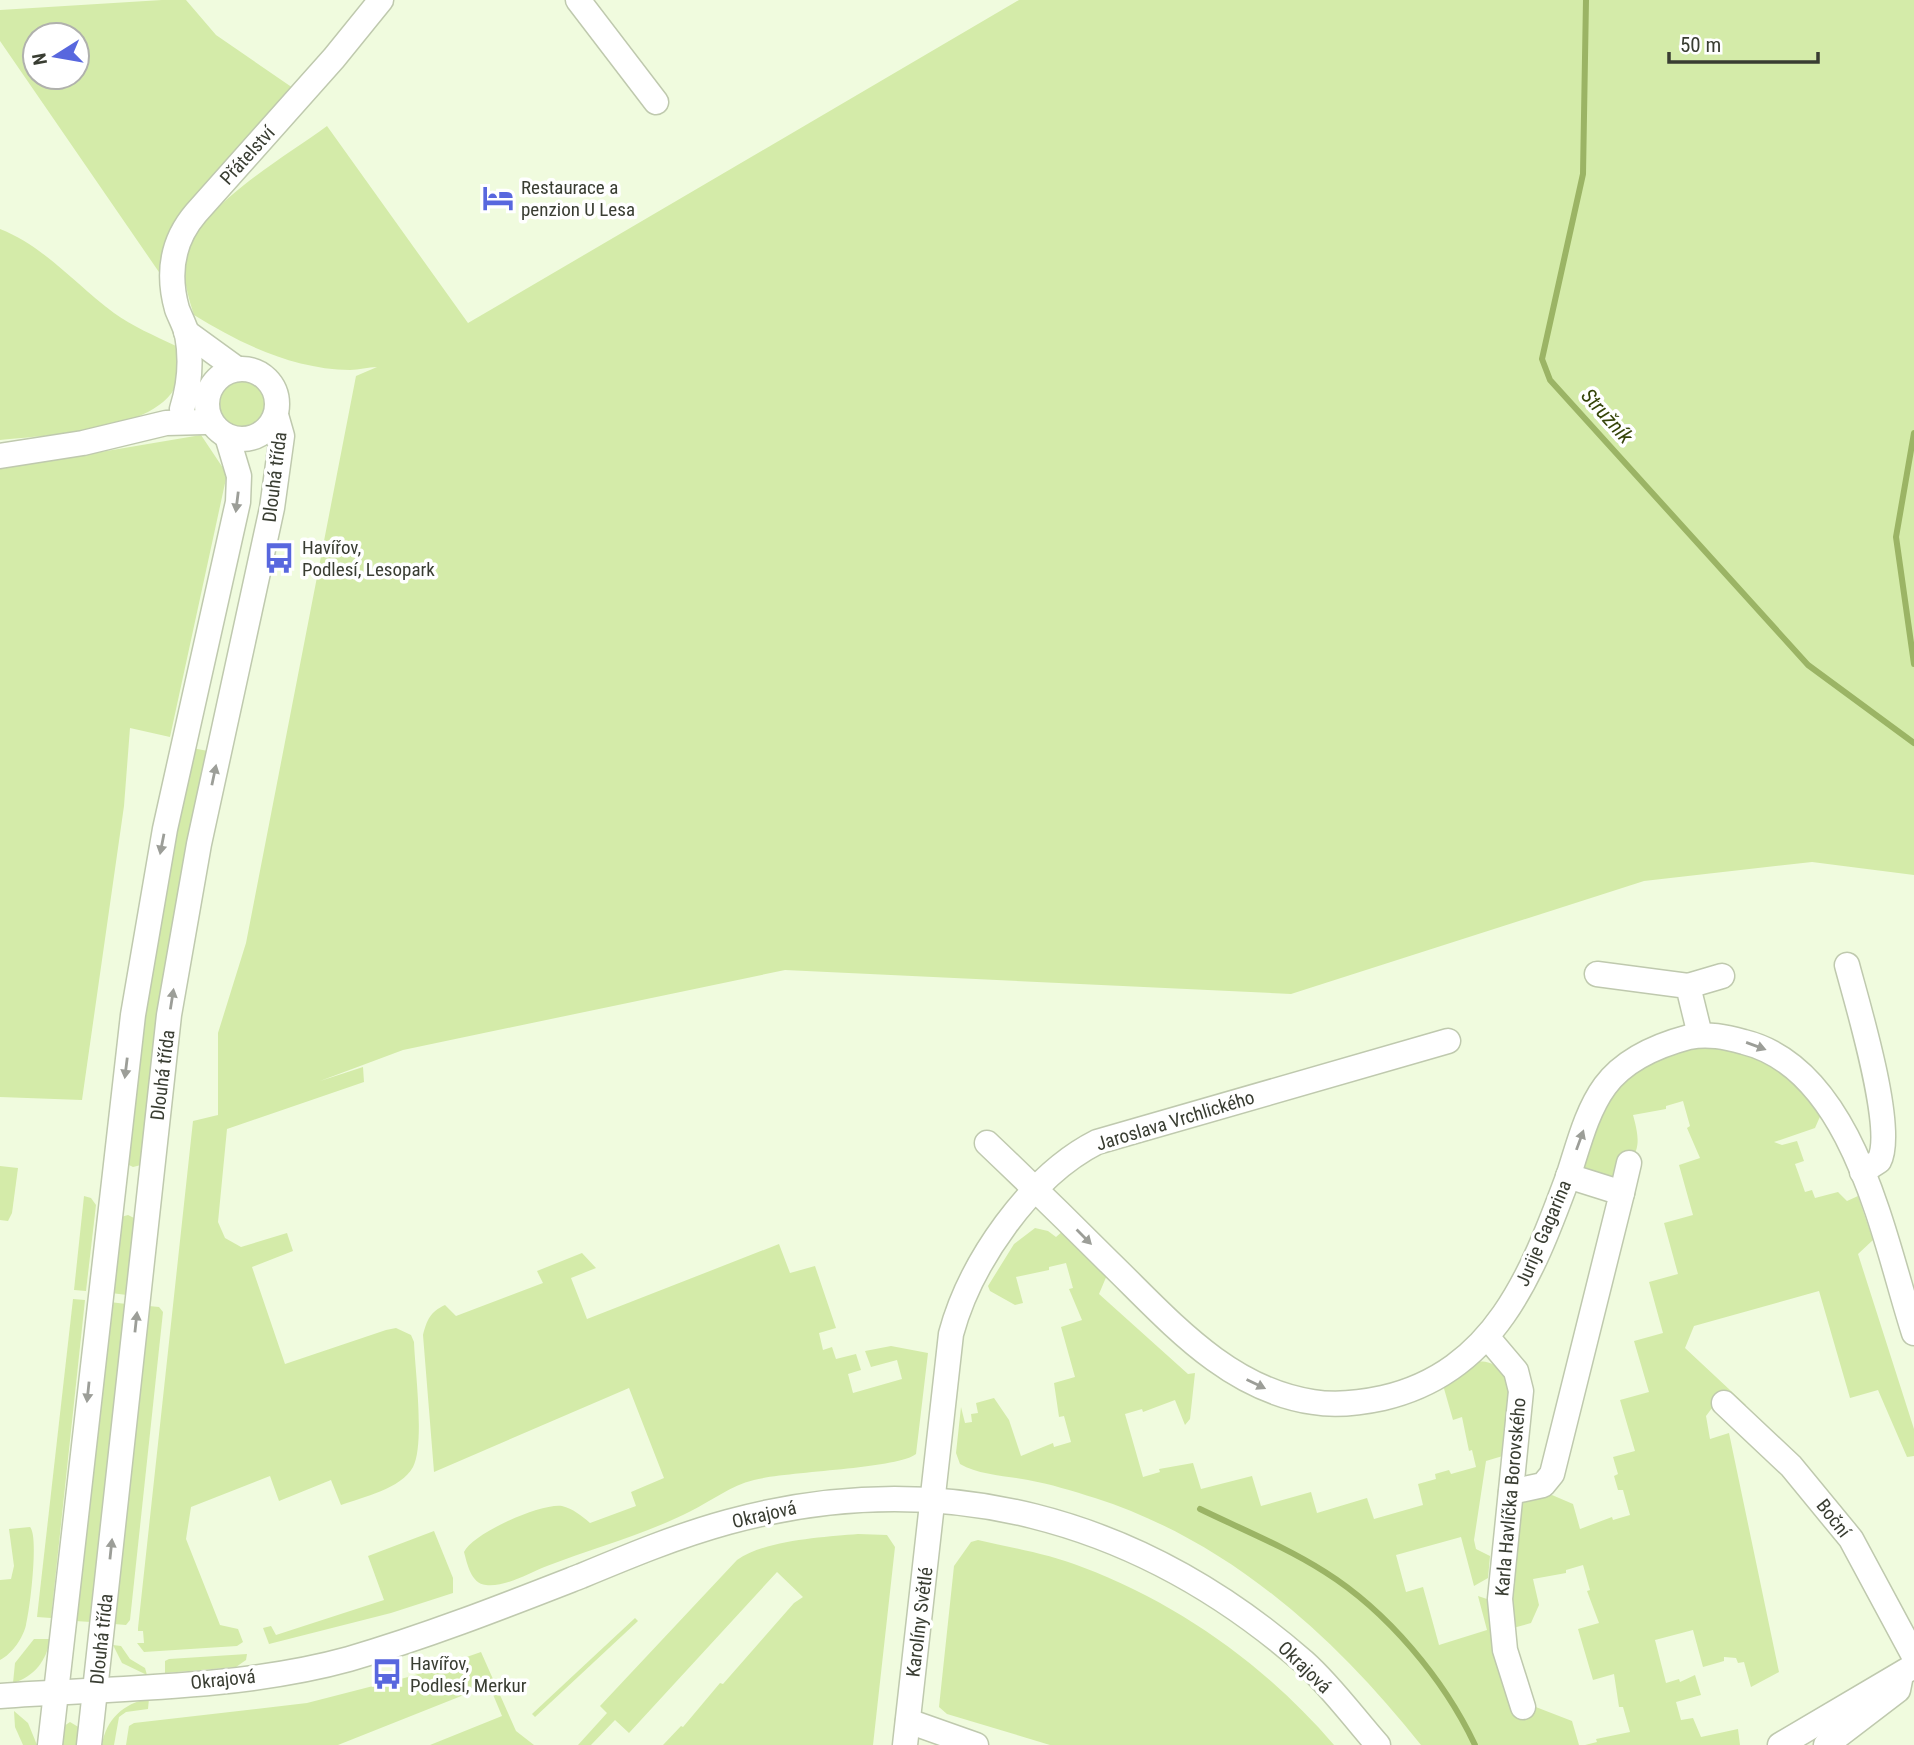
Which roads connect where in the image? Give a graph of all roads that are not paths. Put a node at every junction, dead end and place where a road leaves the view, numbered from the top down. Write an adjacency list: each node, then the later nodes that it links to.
1 (381, 0): 4 (street, Přátelství)
2 (578, 0): 3 (street)
3 (656, 102)
4 (186, 332): 5 (street, Přátelství); 6 (street)
5 (189, 359): 7 (street, Přátelství); 9 (street, Přátelství)
6 (237, 369): 7 (street); 8 (street)
7 (214, 412): 8 (street); 9 (street); 30 (street, Dlouhá třída, one-way to 30)
8 (276, 415): 29 (street, Dlouhá třída, one-way to 8)
9 (174, 416): 10 (street)
10 (0, 456)
11 (1847, 965): 19 (street)
12 (1597, 974): 14 (street)
13 (1722, 976): 14 (street)
14 (1688, 986): 15 (street)
15 (1700, 1035): 19 (street, Jurije Gagarina, one-way to 19); 20 (street, Jurije Gagarina, one-way to 15)
16 (1448, 1041): 21 (street, Jaroslava Vrchlického)
17 (986, 1143): 21 (street, Jurije Gagarina)
18 (1629, 1163): 22 (street)
19 (1862, 1172): 23 (street, Jurije Gagarina)
20 (1568, 1176): 22 (street); 24 (street, Jurije Gagarina)
21 (1036, 1189): 24 (street, Jurije Gagarina, one-way to 24); 27 (street, Jaroslava Vrchlického)
22 (1622, 1193): 26 (street)
23 (1914, 1333)
24 (1488, 1338): 26 (street, Karla Havlíčka Borovského)
25 (1724, 1402): 28 (street, Boční)
26 (1511, 1492): 32 (street, Karla Havlíčka Borovského)
27 (934, 1499): 29 (street, Okrajová); 33 (street, Karolíny Světlé); 37 (street, Okrajová)
28 (1909, 1665): 38 (street); 39 (street)
29 (95, 1689): 30 (street, Okrajová); 35 (street, Dlouhá třída)
30 (56, 1692): 31 (street, Okrajová); 34 (street, Dlouhá třída)
31 (0, 1696)
32 (1523, 1707)
33 (906, 1733): 36 (street)
34 (50, 1745)
35 (89, 1745)
36 (976, 1745)
37 (1378, 1745)
38 (1780, 1745)
39 (1826, 1745)

